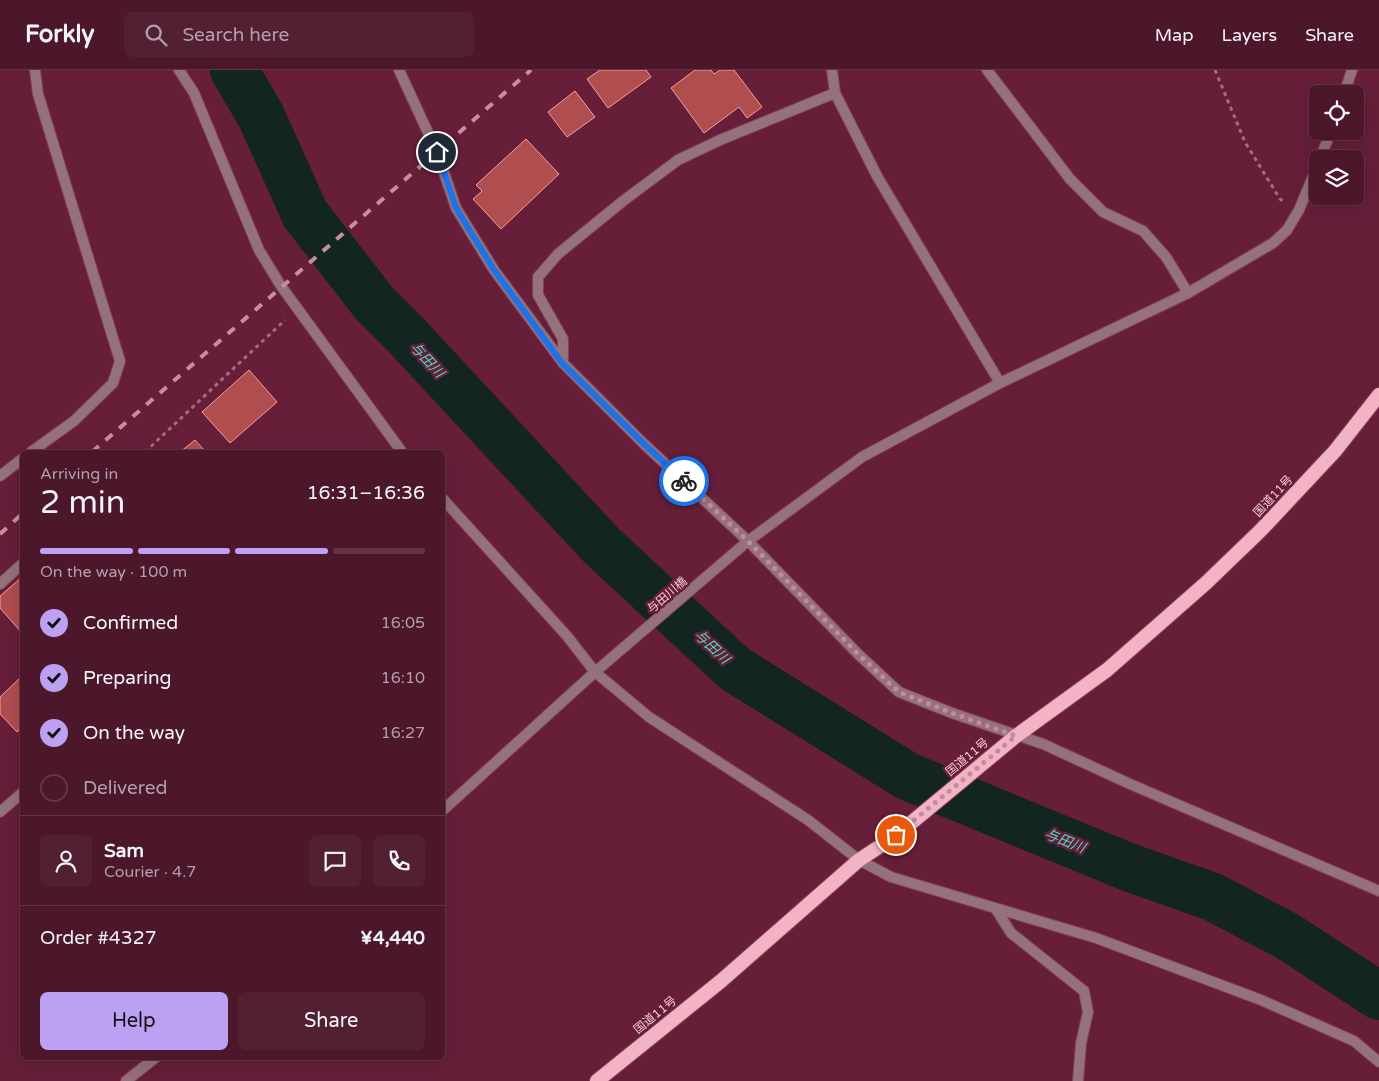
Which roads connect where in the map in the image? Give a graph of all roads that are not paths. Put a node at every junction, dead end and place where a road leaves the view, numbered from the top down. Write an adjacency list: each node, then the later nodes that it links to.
1 (35, 70): 14 (street)
2 (179, 70): 15 (street)
3 (400, 70): 11 (street)
4 (832, 70): 8 (street)
5 (987, 70): 10 (street)
6 (1352, 70): 7 (street)
7 (1347, 85)
8 (835, 93): 11 (street); 12 (street)
9 (1309, 186): 10 (street, 与田川橋)
10 (1188, 294): 12 (street, 与田川橋)
11 (562, 363): 19 (street)
12 (1000, 383): 19 (street, 与田川橋)
13 (1379, 395): 23 (highway, 国道11号)
14 (34, 450)
15 (401, 450)
16 (20, 461): 17 (street)
17 (0, 476)
18 (445, 501): 22 (street)
19 (748, 541): 22 (street, 与田川橋); 23 (street)
20 (20, 566): 21 (street)
21 (0, 584)
22 (595, 672): 25 (street, 与田川橋); 27 (street)
23 (1016, 736): 27 (highway, 国道11号); 28 (street)
24 (20, 795): 26 (street)
25 (445, 808)
26 (0, 812)
27 (859, 860): 29 (street); 33 (highway, 国道11号)
28 (1379, 891)
29 (996, 909): 31 (street); 34 (street)
30 (152, 1060): 32 (street)
31 (1379, 1062)
32 (126, 1081)
33 (597, 1081)
34 (1078, 1081)

